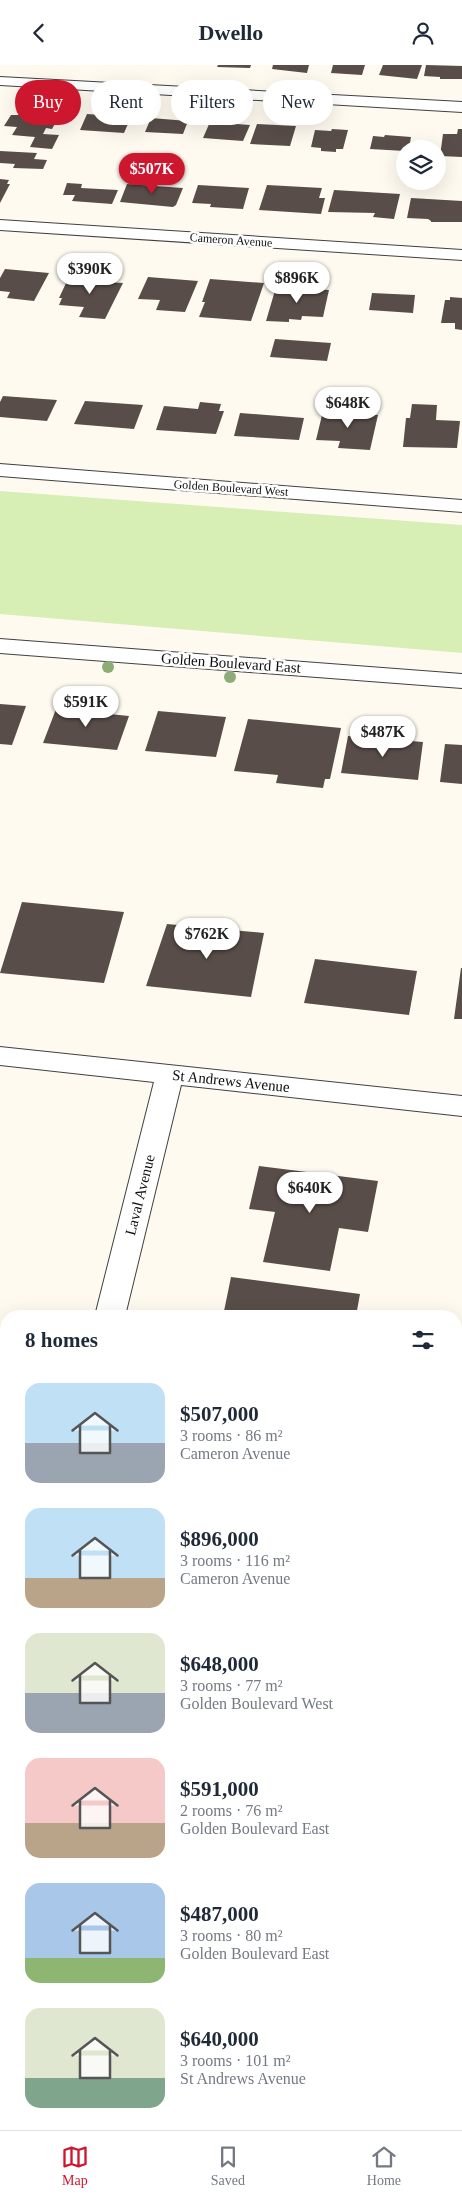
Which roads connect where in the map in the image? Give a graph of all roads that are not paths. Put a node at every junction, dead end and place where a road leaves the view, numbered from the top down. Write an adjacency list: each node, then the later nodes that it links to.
1 (0, 81): 2 (street)
2 (462, 107)
3 (0, 225): 4 (street, Cameron Avenue)
4 (462, 255)
5 (0, 470): 6 (street, Golden Boulevard West)
6 (462, 506)
7 (0, 646): 8 (street, Golden Boulevard East)
8 (462, 681)
9 (0, 1056): 10 (street, St Andrews Avenue)
10 (170, 1074): 11 (street, St Andrews Avenue); 12 (street, Laval Avenue)
11 (462, 1106)
12 (111, 1310)

